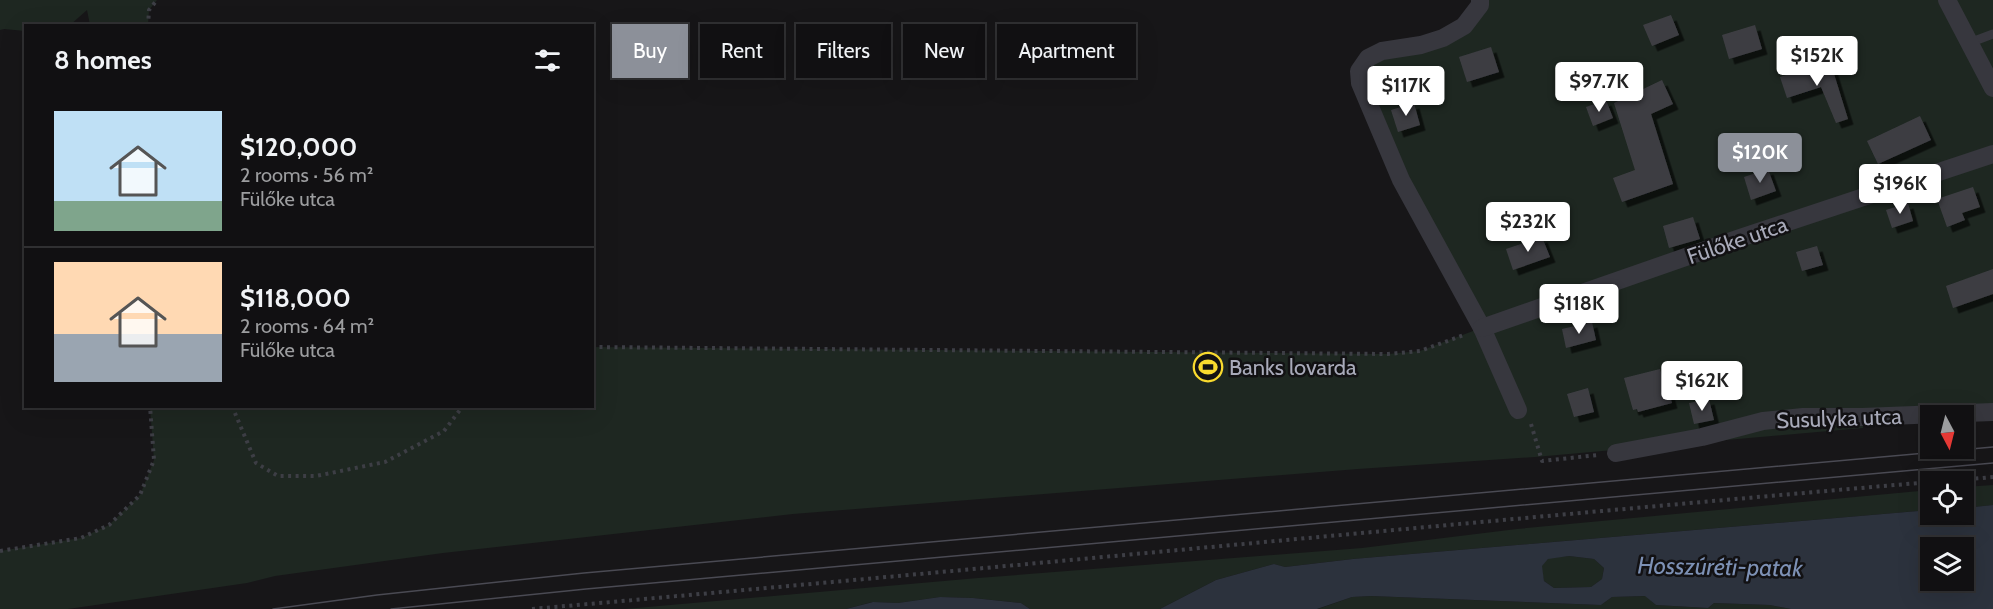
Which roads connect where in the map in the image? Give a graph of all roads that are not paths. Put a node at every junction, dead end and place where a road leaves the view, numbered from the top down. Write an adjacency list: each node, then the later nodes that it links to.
1 (1480, 0): 7 (street)
2 (1947, 0): 4 (street)
3 (1993, 34): 4 (lane)
4 (1969, 43): 5 (street)
5 (1993, 88)
6 (1993, 154): 7 (street, Fülőke utca)
7 (1482, 328): 8 (street)
8 (1518, 410)
9 (1993, 412): 10 (street, Susulyka utca)
10 (1616, 453)

